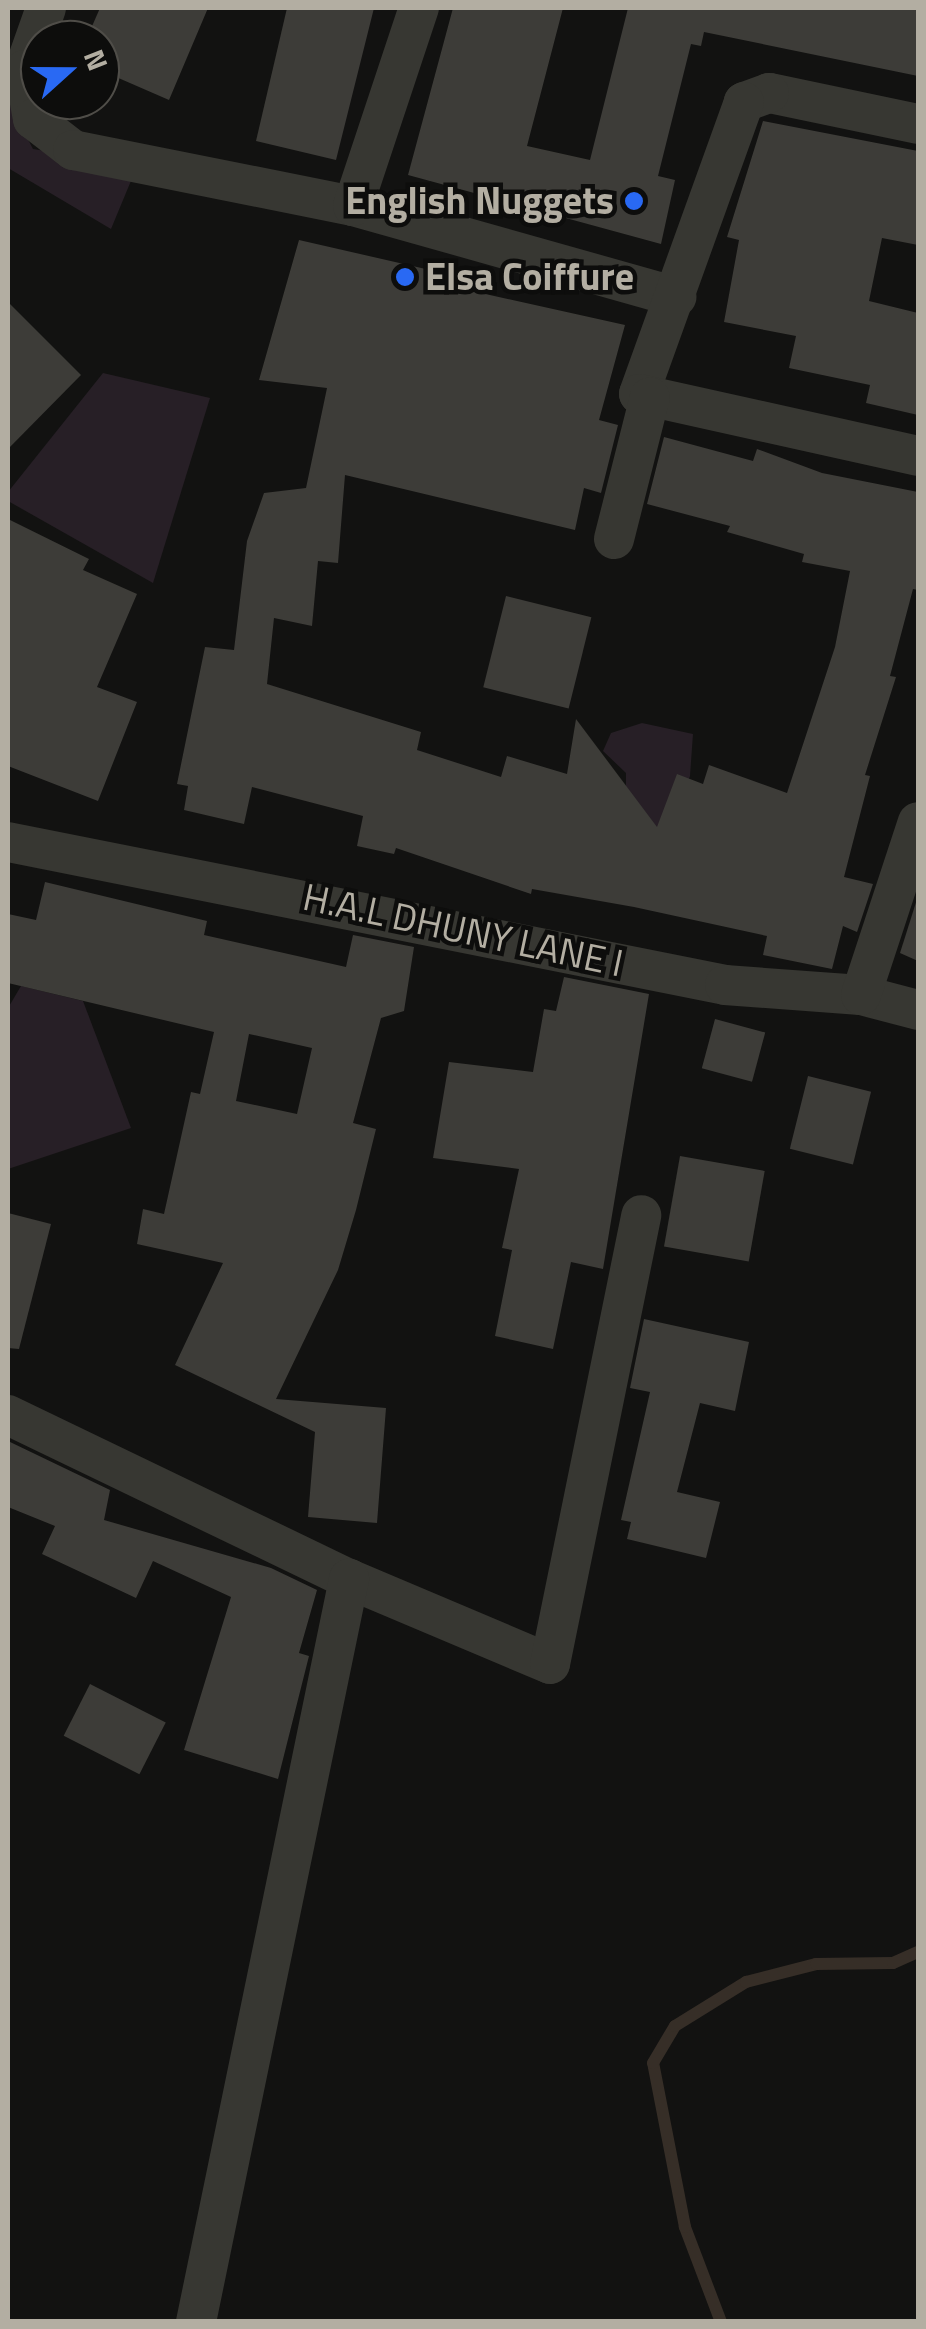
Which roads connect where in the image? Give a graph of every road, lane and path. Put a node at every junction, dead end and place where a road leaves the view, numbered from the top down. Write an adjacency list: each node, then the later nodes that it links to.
1 (46, 8): 4 (street)
2 (419, 8): 4 (street)
3 (918, 124): 5 (street)
4 (353, 206): 5 (street)
5 (676, 297): 6 (street)
6 (650, 397): 7 (street); 8 (street)
7 (918, 456)
8 (614, 539)
9 (918, 822): 11 (street)
10 (8, 842): 11 (street, H.A.L DHUNY LANE I)
11 (861, 995): 12 (street, H.A.L DHUNY LANE I)
12 (918, 1010)
13 (641, 1216): 15 (street)
14 (8, 1416): 15 (street)
15 (349, 1579): 16 (street)
16 (196, 2322)

